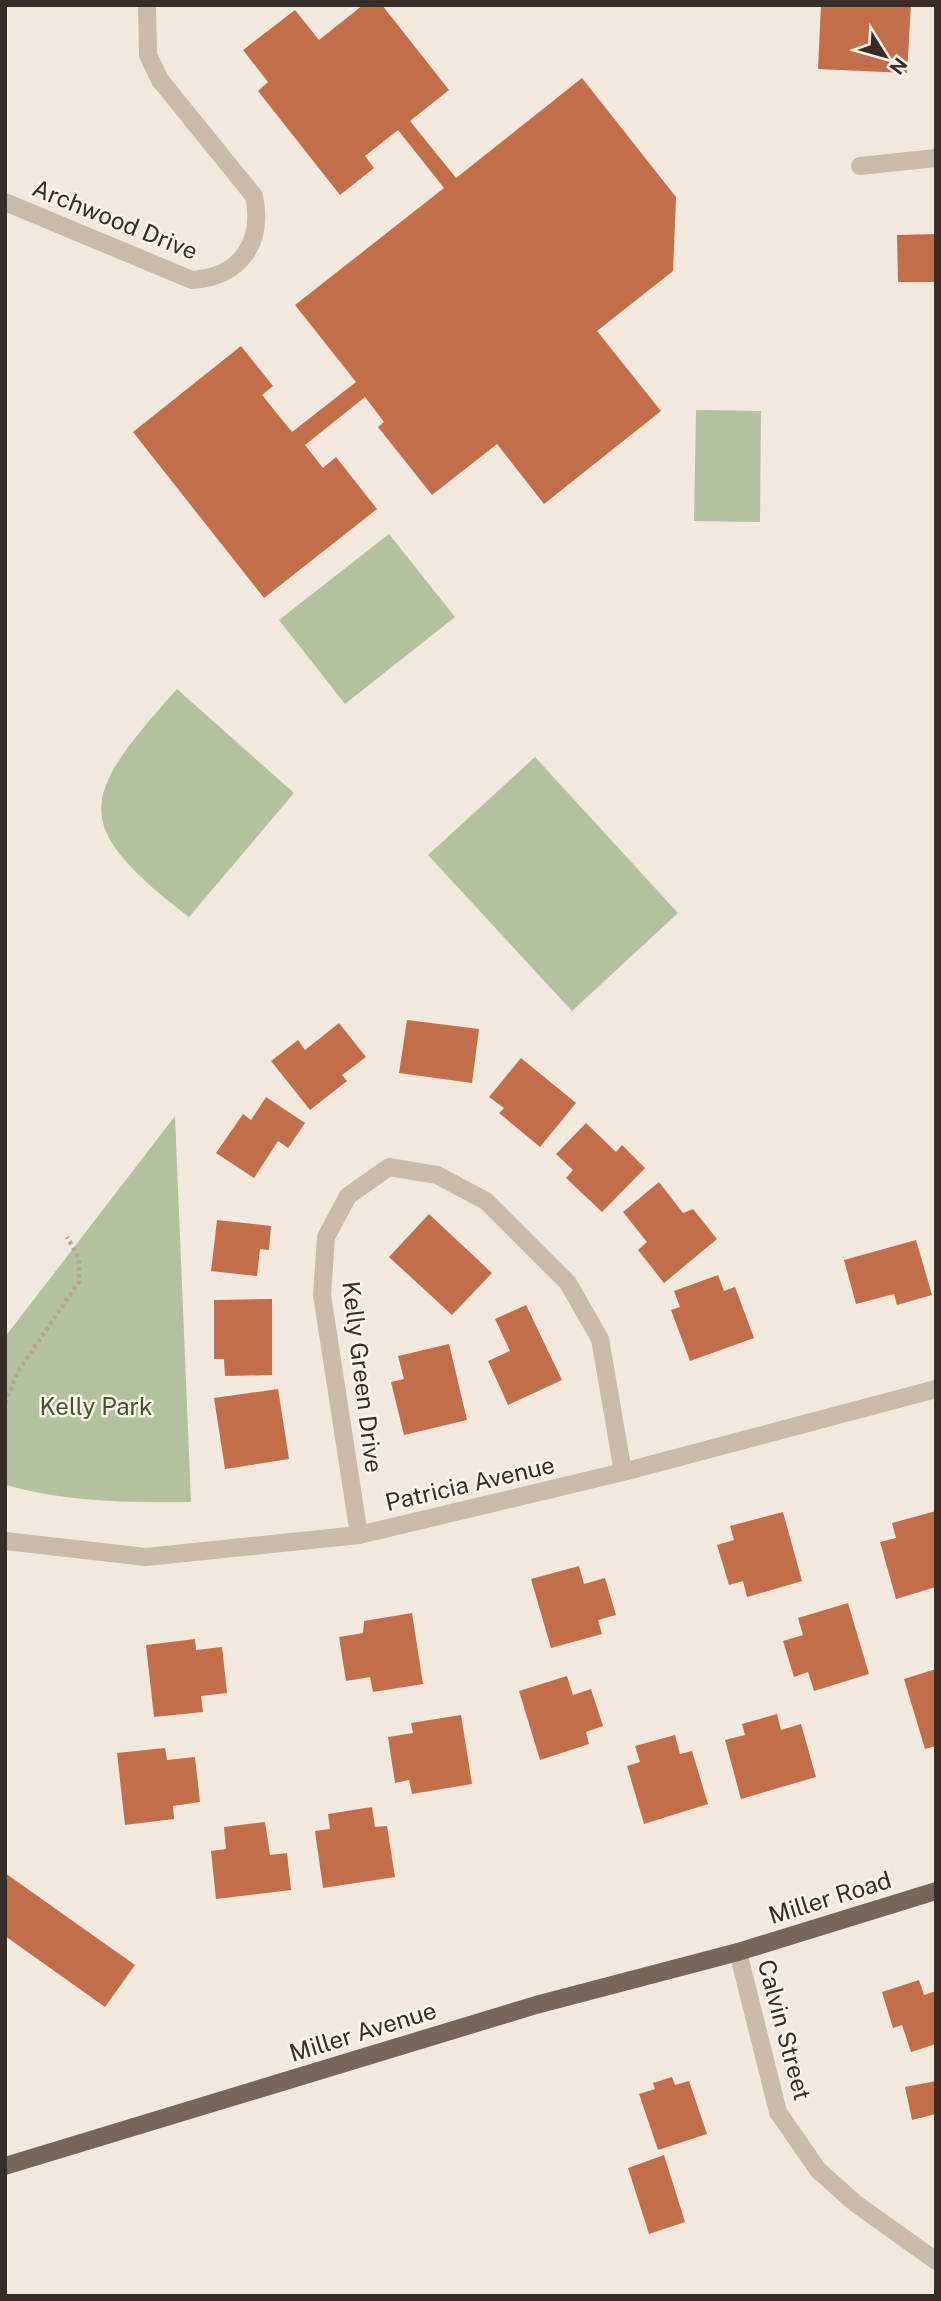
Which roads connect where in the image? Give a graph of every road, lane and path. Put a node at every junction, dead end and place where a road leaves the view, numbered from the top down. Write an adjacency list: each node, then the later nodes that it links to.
1 (146, 5): 4 (street, Archwood Drive)
2 (936, 158): 3 (street)
3 (860, 166)
4 (5, 202)
5 (67, 1237): 7 (path)
6 (936, 1389): 8 (street, Patricia Avenue)
7 (5, 1403)
8 (623, 1472): 9 (street, Patricia Avenue); 9 (street, Kelly Green Drive)
9 (359, 1535): 10 (street, Patricia Avenue)
10 (5, 1541)
11 (936, 1891): 12 (main road, Miller Road)
12 (738, 1952): 13 (main road, Miller Avenue); 14 (street, Calvin Street)
13 (5, 2166)
14 (936, 2261)

